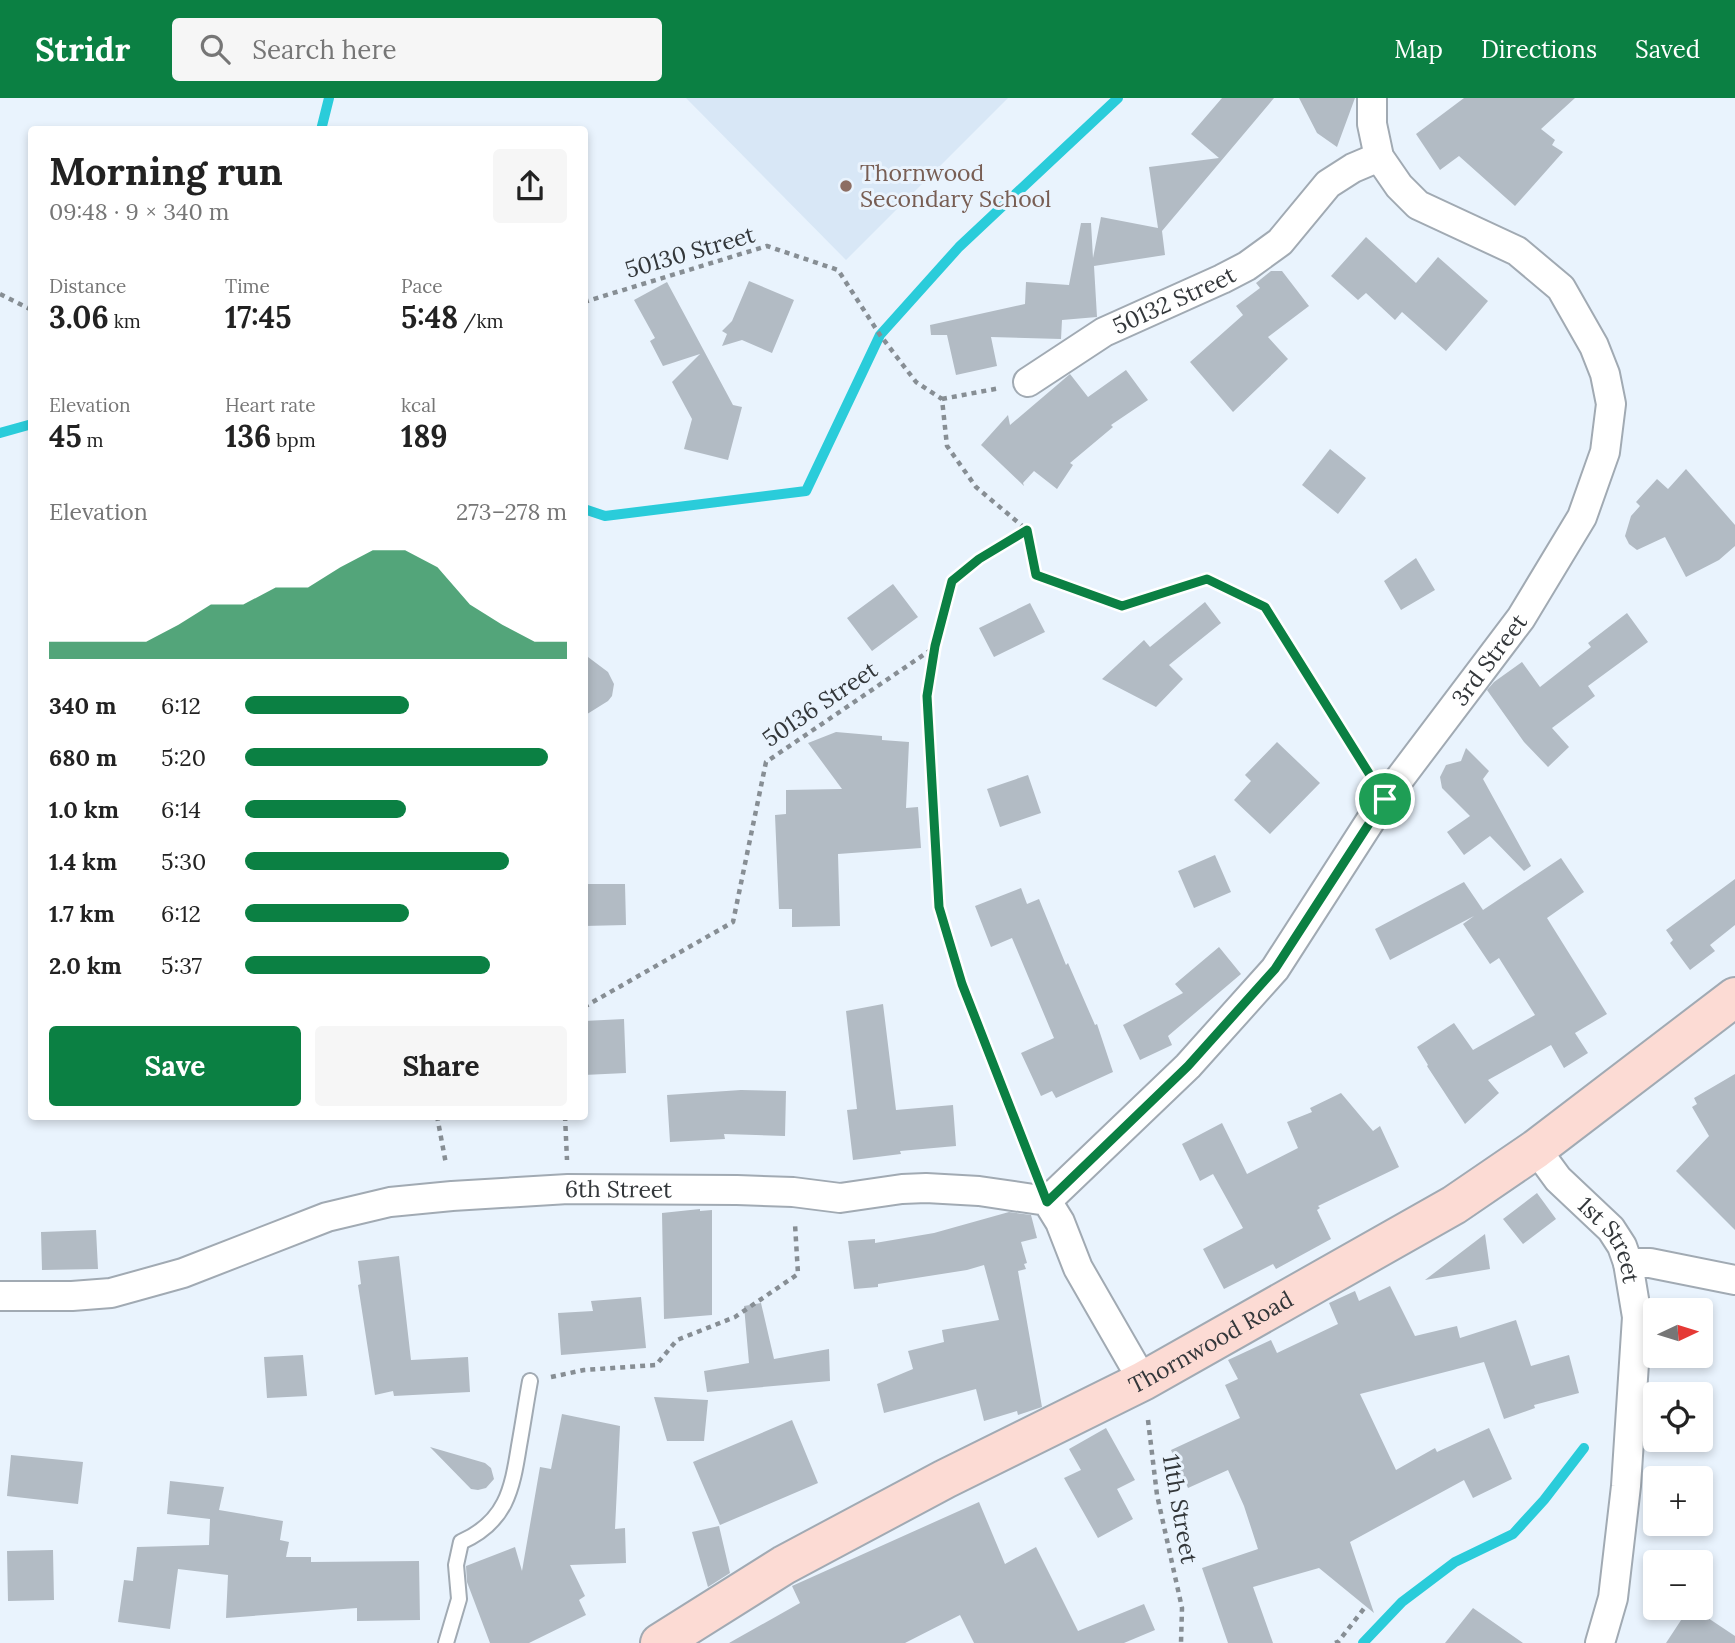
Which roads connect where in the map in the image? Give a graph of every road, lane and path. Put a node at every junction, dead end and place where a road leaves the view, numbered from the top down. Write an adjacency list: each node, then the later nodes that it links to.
1 (1372, 98): 2 (street, 3rd Street)
2 (1379, 156): 6 (street, 50132 Street); 10 (street, 3rd Street)
3 (0, 294): 5 (path)
4 (588, 301): 7 (path, 50130 Street)
5 (28, 308)
6 (1028, 382): 7 (path)
7 (942, 399): 8 (path)
8 (1027, 530): 9 (path); 10 (path)
9 (935, 646): 12 (path, 50136 Street); 19 (path)
10 (1385, 799): 19 (street, 3rd Street)
11 (1735, 997): 15 (street, Thornwood Road)
12 (588, 1005)
13 (438, 1120): 18 (path)
14 (565, 1120): 16 (path)
15 (1536, 1149): 20 (street, 1st Street); 24 (street, Thornwood Road)
16 (568, 1189): 17 (street, 6th Street); 18 (street, 6th Street)
17 (793, 1192): 19 (street, 6th Street); 23 (path)
18 (452, 1196): 22 (street, 6th Street)
19 (1047, 1202): 24 (street)
20 (1628, 1263): 21 (street); 30 (street, 1st Street)
21 (1735, 1280)
22 (0, 1296)
23 (530, 1381): 26 (lane)
24 (1143, 1381): 27 (street, Thornwood Road); 28 (path, 11th Street)
25 (1366, 1606): 29 (path)
26 (446, 1643)
27 (660, 1643)
28 (1181, 1643)
29 (1335, 1643)
30 (1600, 1643)

